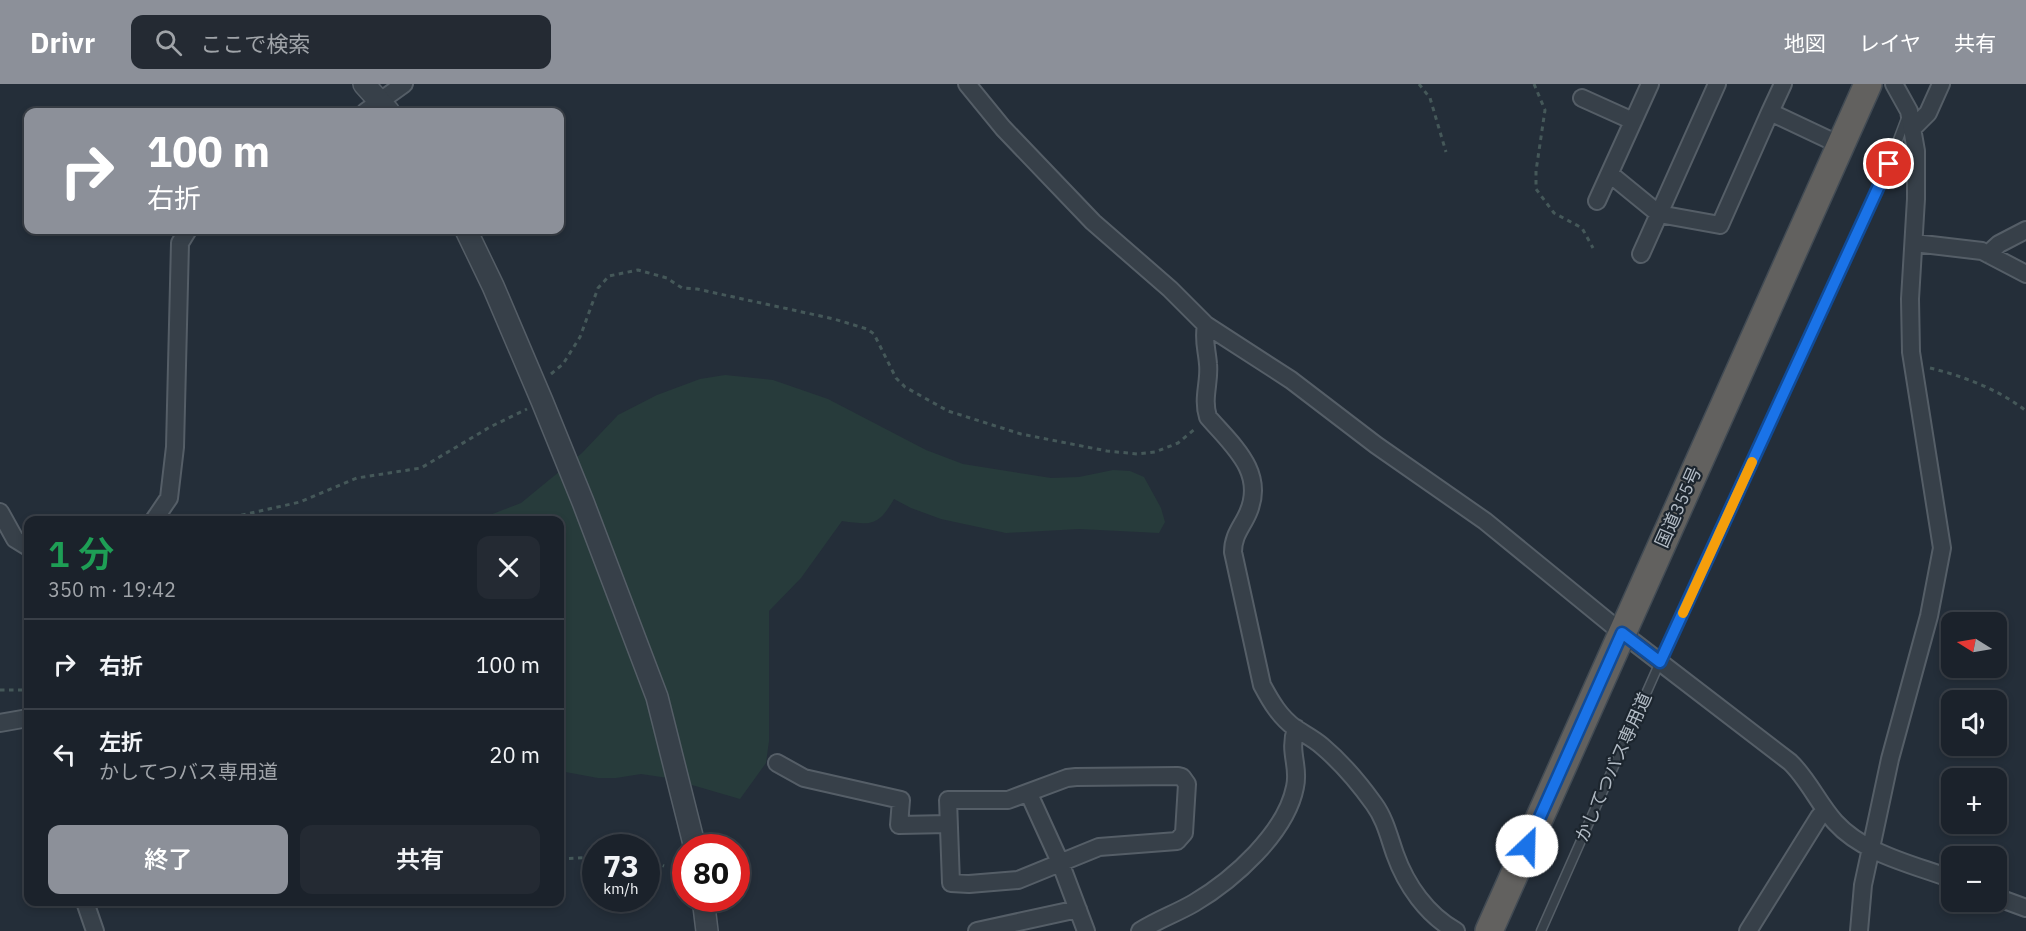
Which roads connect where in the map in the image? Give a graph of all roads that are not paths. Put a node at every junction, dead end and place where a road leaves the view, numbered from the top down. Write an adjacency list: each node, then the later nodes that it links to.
1 (364, 84): 11 (street)
2 (404, 84): 12 (street)
3 (967, 84): 27 (street)
4 (1650, 84): 15 (street)
5 (1717, 84): 19 (street)
6 (1783, 84): 13 (street)
7 (1868, 84): 16 (highway, 国道355号)
8 (1894, 84): 14 (street)
9 (1941, 84): 14 (street)
10 (1582, 98): 15 (street)
11 (377, 108)
12 (379, 108)
13 (1770, 112): 16 (street); 19 (street)
14 (1911, 120): 23 (street); 32 (lane, かしてつバス専用道)
15 (1633, 121): 17 (street)
16 (1840, 145): 31 (highway, 国道355号)
17 (1610, 174): 18 (street); 19 (street)
18 (1597, 201)
19 (1659, 214): 24 (street)
20 (2026, 230): 25 (street)
21 (186, 234): 29 (street)
22 (468, 234): 40 (street)
23 (1914, 243): 25 (street); 41 (street)
24 (1641, 254)
25 (1988, 254): 26 (street)
26 (2026, 274)
27 (1206, 325): 31 (street); 35 (street)
28 (0, 512): 30 (street)
29 (157, 516)
30 (24, 545)
31 (1622, 633): 32 (street); 56 (highway, 国道355号)
32 (1660, 662): 38 (street); 57 (lane, かしてつバス専用道)
33 (24, 719): 34 (street)
34 (0, 723)
35 (1296, 728): 54 (street); 55 (street)
36 (777, 763): 39 (street)
37 (1029, 794): 39 (street); 42 (street); 42 (street)
38 (1825, 810): 41 (street); 58 (street)
39 (948, 824): 42 (street)
40 (691, 834)
41 (1870, 848): 43 (street); 59 (street)
42 (1060, 862): 47 (street)
43 (1941, 875)
44 (2007, 901): 46 (street)
45 (87, 906): 50 (street)
46 (2026, 908)
47 (1078, 909): 49 (street); 53 (street)
48 (704, 912): 51 (street)
49 (1021, 927): 52 (street)
50 (95, 931)
51 (707, 931)
52 (977, 931)
53 (1086, 931)
54 (1140, 931)
55 (1456, 931)
56 (1490, 931)
57 (1541, 931)
58 (1748, 931)
59 (1858, 931)

